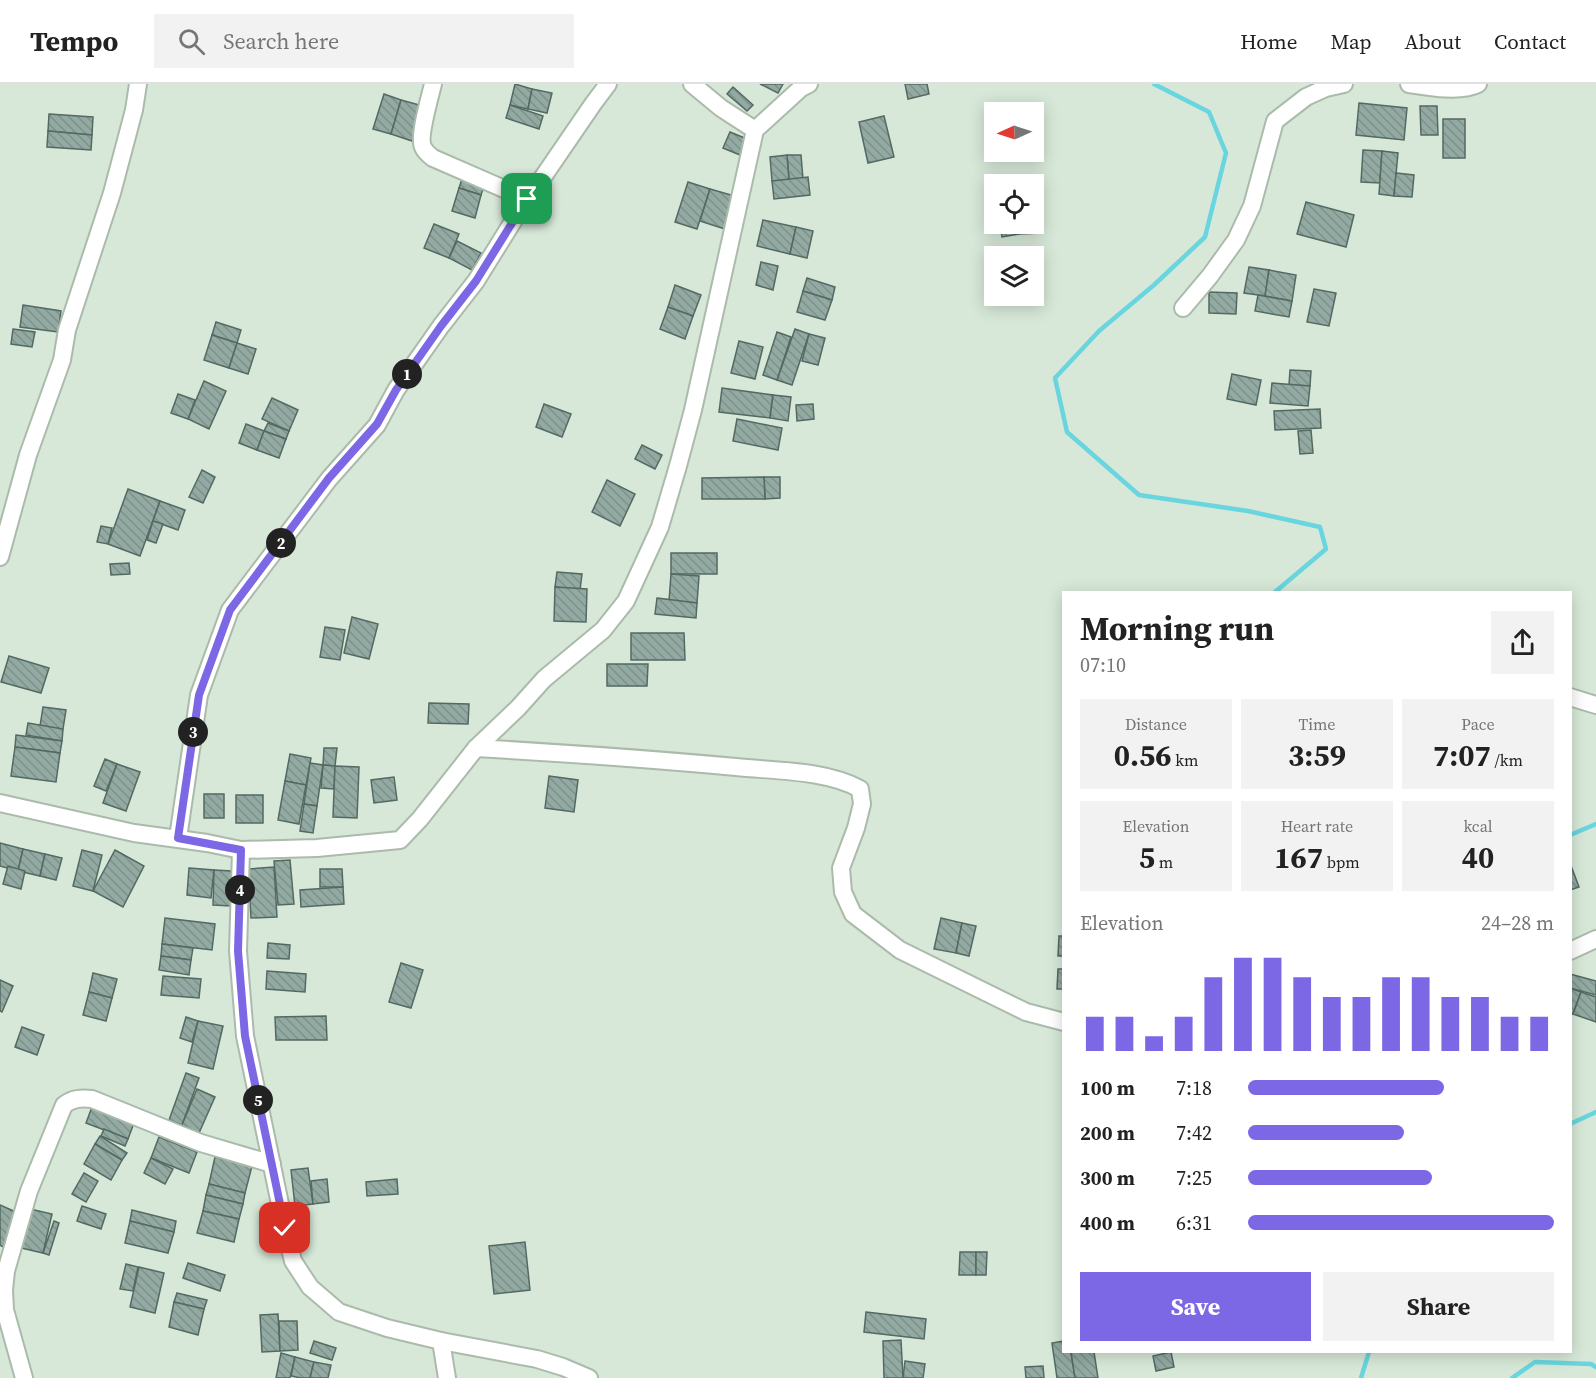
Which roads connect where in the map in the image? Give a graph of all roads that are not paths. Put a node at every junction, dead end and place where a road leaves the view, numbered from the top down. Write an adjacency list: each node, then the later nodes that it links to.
1 (127, 84): 10 (street)
2 (138, 84): 10 (street)
3 (433, 84): 12 (street)
4 (608, 84): 12 (street)
5 (692, 84): 11 (street)
6 (809, 84): 11 (street)
7 (1344, 84): 13 (street)
8 (1409, 84): 9 (street)
9 (1478, 84)
10 (134, 110): 14 (street)
11 (755, 130): 17 (street)
12 (527, 199): 19 (street)
13 (1183, 308)
14 (0, 557)
15 (1572, 699): 16 (street)
16 (1596, 705)
17 (476, 748): 20 (street); 23 (street)
18 (0, 803): 19 (street)
19 (178, 838): 20 (street)
20 (241, 850): 24 (street)
21 (1596, 939): 22 (street)
22 (1572, 950)
23 (1062, 1021)
24 (272, 1164): 25 (street); 26 (street)
25 (441, 1341): 27 (street); 28 (street)
26 (24, 1378)
27 (447, 1378)
28 (589, 1378)

